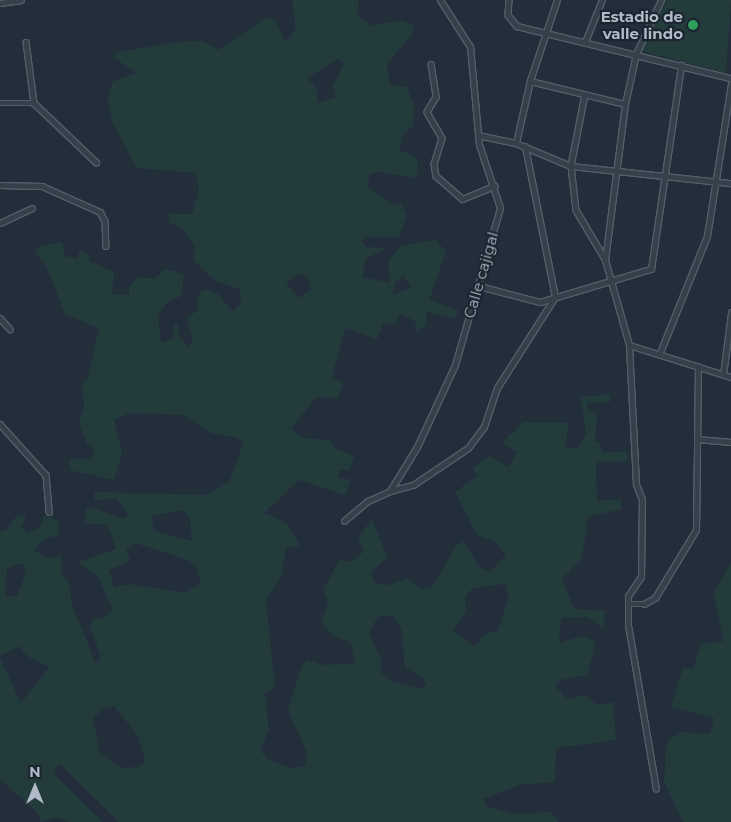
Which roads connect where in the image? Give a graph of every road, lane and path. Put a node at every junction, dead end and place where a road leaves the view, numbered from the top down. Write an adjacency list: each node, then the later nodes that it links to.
1 (21, 0): 7 (street)
2 (440, 0): 21 (street, Calle cajigal)
3 (509, 0): 8 (street)
4 (557, 0): 8 (street)
5 (602, 0): 10 (street)
6 (661, 0): 11 (street)
7 (0, 3)
8 (545, 32): 10 (street); 15 (street)
9 (26, 42): 19 (street)
10 (585, 42): 11 (street)
11 (636, 54): 13 (street); 20 (street)
12 (431, 64): 31 (street)
13 (680, 65): 14 (street); 27 (street)
14 (731, 78)
15 (530, 81): 17 (street); 22 (street)
16 (731, 84): 28 (street)
17 (584, 94): 20 (street); 25 (street)
18 (0, 102): 19 (street)
19 (34, 103): 24 (street)
20 (625, 104): 26 (street)
21 (478, 135): 22 (street); 31 (street, Calle cajigal)
22 (516, 143): 23 (street)
23 (524, 147): 25 (street); 38 (street)
24 (96, 162)
25 (571, 166): 26 (street); 35 (street)
26 (617, 168): 27 (street); 35 (street)
27 (666, 174): 28 (street); 36 (street)
28 (716, 180): 29 (street); 43 (street)
29 (731, 183)
30 (0, 186): 34 (street)
31 (494, 186): 37 (street, Calle cajigal)
32 (32, 208): 33 (street)
33 (0, 223)
34 (106, 246)
35 (605, 260): 36 (street)
36 (610, 279): 38 (street); 42 (street)
37 (479, 286): 38 (street); 50 (street, Calle cajigal)
38 (555, 297): 50 (street)
39 (731, 313): 45 (street)
40 (0, 318): 41 (street)
41 (10, 329)
42 (629, 345): 43 (street); 53 (street)
43 (660, 355): 44 (street)
44 (698, 367): 45 (street); 48 (street)
45 (723, 375): 46 (street)
46 (731, 377)
47 (0, 424): 51 (street)
48 (697, 439): 49 (street); 53 (street)
49 (731, 442)
50 (390, 491): 52 (street)
51 (49, 512)
52 (344, 521)
53 (628, 604): 54 (street)
54 (656, 789)

